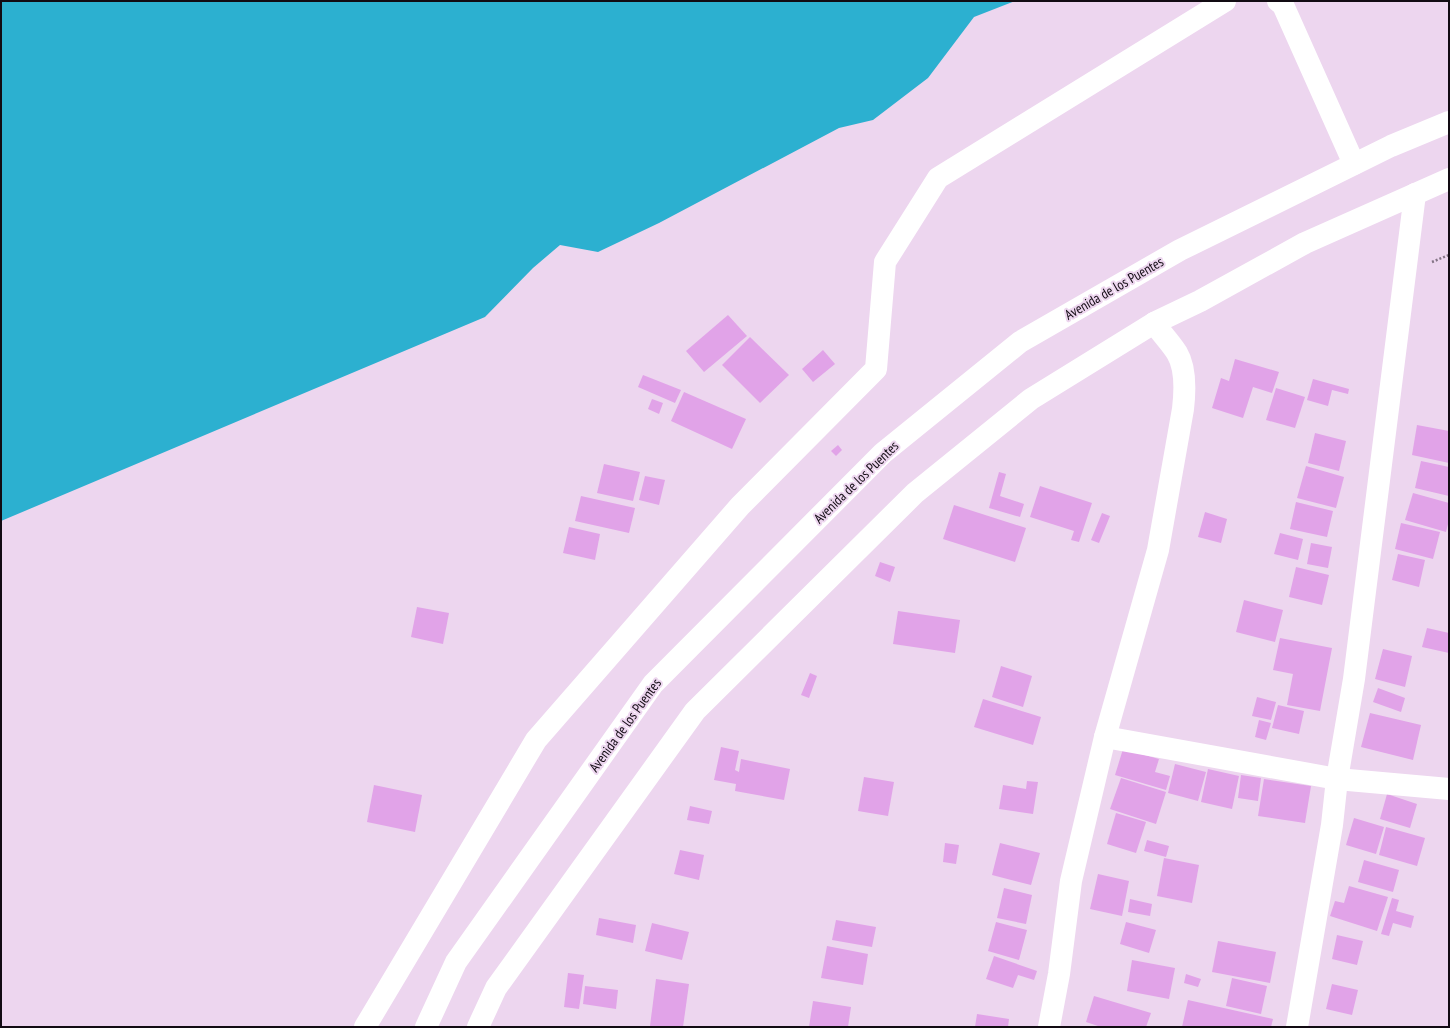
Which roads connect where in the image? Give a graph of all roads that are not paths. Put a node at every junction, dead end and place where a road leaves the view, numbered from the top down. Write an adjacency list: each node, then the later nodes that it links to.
1 (1224, 1): 11 (street)
2 (1278, 1): 4 (street)
3 (1449, 122): 4 (street, Avenida de los Puentes)
4 (1354, 164): 12 (street, Avenida de los Puentes)
5 (1449, 179): 6 (street)
6 (1415, 194): 7 (street); 9 (street)
7 (1154, 323): 8 (street); 13 (street)
8 (1105, 737): 9 (street); 14 (street)
9 (1337, 779): 10 (street); 15 (street)
10 (1449, 789)
11 (365, 1027)
12 (426, 1027)
13 (478, 1027)
14 (1049, 1027)
15 (1298, 1027)

